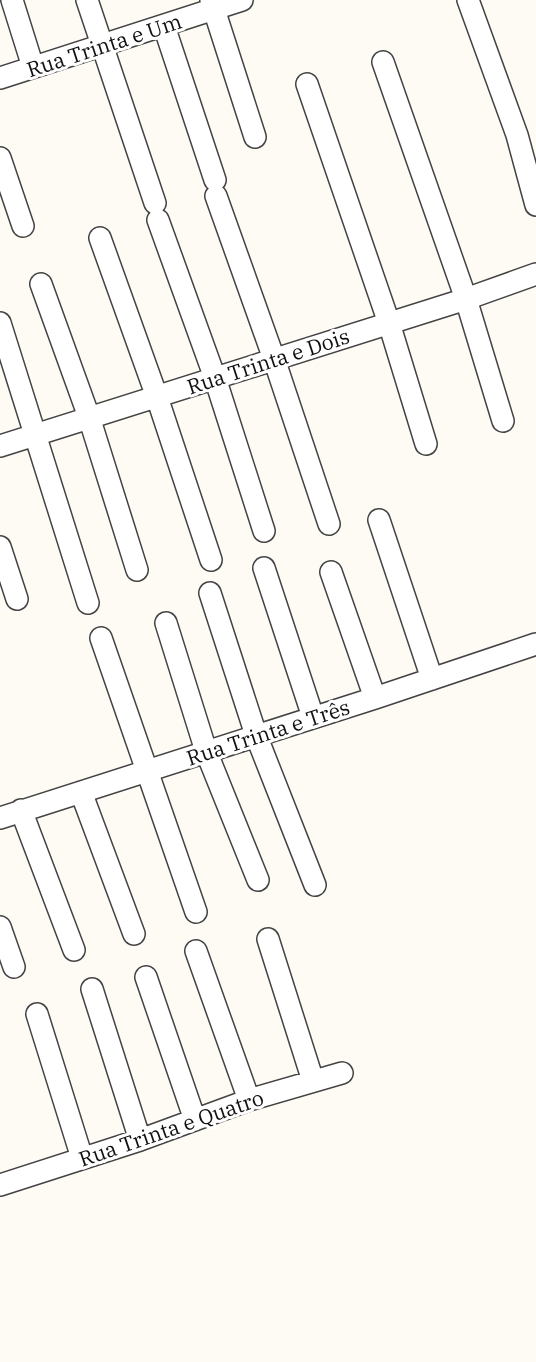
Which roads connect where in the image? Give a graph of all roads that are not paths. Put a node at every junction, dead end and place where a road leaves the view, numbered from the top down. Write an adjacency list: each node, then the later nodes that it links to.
1 (12, 0): 9 (street)
2 (87, 0): 7 (street)
3 (242, 0): 5 (street, Rua Trinta e Um)
4 (468, 0): 12 (street)
5 (212, 5): 6 (street, Rua Trinta e Um); 13 (street)
6 (164, 26): 7 (street, Rua Trinta e Um); 23 (street)
7 (103, 46): 9 (street, Rua Trinta e Um); 24 (street)
8 (383, 62): 20 (street)
9 (33, 67): 10 (street, Rua Trinta e Um)
10 (0, 78)
11 (307, 84): 22 (street)
12 (526, 131): 15 (street)
13 (255, 137)
14 (0, 158): 16 (street)
15 (536, 205)
16 (23, 226)
17 (100, 238): 25 (street)
18 (536, 274): 20 (street, Rua Trinta e Dois)
19 (41, 284): 26 (street)
20 (466, 299): 22 (street, Rua Trinta e Dois); 27 (street)
21 (0, 322): 28 (street)
22 (389, 323): 23 (street, Rua Trinta e Dois); 29 (street)
23 (274, 360): 24 (street, Rua Trinta e Dois); 32 (street)
24 (215, 378): 25 (street, Rua Trinta e Dois); 33 (street)
25 (157, 397): 26 (street, Rua Trinta e Dois); 35 (street)
26 (89, 417): 28 (street, Rua Trinta e Dois); 37 (street)
27 (503, 421)
28 (36, 435): 30 (street, Rua Trinta e Dois); 41 (street)
29 (426, 444)
30 (0, 446)
31 (379, 520): 45 (street)
32 (329, 524)
33 (264, 531)
34 (0, 547): 40 (street)
35 (211, 560)
36 (264, 568): 47 (street)
37 (137, 570)
38 (331, 572): 46 (street)
39 (210, 593): 48 (street)
40 (17, 599)
41 (88, 603)
42 (166, 623): 49 (street)
43 (101, 638): 50 (street)
44 (536, 644): 45 (street, Rua Trinta e Três)
45 (432, 679): 46 (street, Rua Trinta e Três)
46 (375, 698): 47 (street, Rua Trinta e Três)
47 (312, 717): 48 (street, Rua Trinta e Três)
48 (256, 735): 49 (street, Rua Trinta e Três); 55 (street)
49 (206, 751): 50 (street, Rua Trinta e Três); 54 (street)
50 (147, 771): 51 (street, Rua Trinta e Três); 56 (street)
51 (81, 792): 52 (street, Rua Trinta e Três); 58 (street)
52 (21, 810): 53 (street, Rua Trinta e Três); 60 (street)
53 (0, 818)
54 (258, 880)
55 (315, 885)
56 (196, 912)
57 (0, 927): 62 (street)
58 (135, 934)
59 (268, 939): 67 (street)
60 (74, 950)
61 (196, 951): 68 (street)
62 (14, 967)
63 (146, 977): 69 (street)
64 (92, 989): 70 (street)
65 (37, 1014): 71 (street)
66 (342, 1074): 67 (street, Rua Trinta e Quatro)
67 (313, 1081): 68 (street, Rua Trinta e Quatro)
68 (249, 1100): 69 (street, Rua Trinta e Quatro)
69 (195, 1120): 70 (street, Rua Trinta e Quatro)
70 (140, 1140): 71 (street, Rua Trinta e Quatro)
71 (82, 1158): 72 (street, Rua Trinta e Quatro)
72 (0, 1185)

